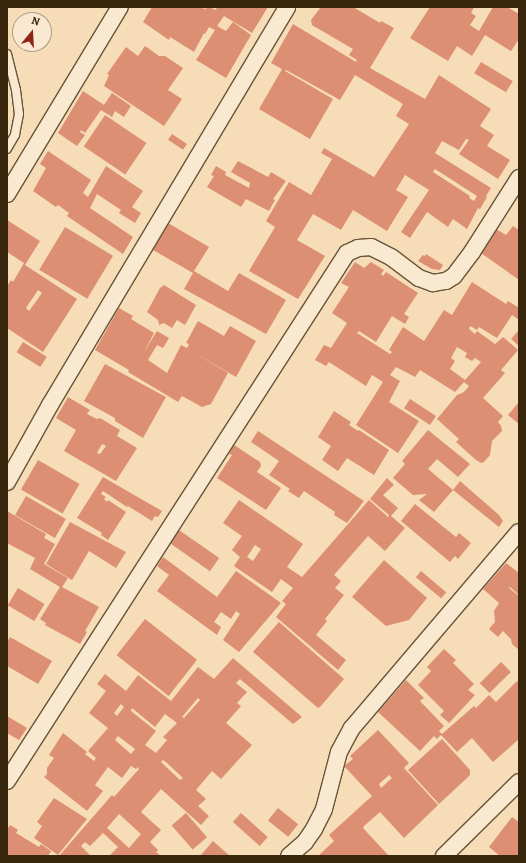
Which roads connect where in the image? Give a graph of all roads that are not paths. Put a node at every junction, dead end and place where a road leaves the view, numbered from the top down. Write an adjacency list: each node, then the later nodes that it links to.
1 (120, 7): 6 (street)
2 (287, 7): 7 (street)
3 (7, 54): 4 (lane)
4 (7, 149)
5 (519, 178): 9 (street)
6 (7, 194)
7 (7, 482)
8 (519, 532): 11 (street)
9 (7, 781)
10 (519, 782): 12 (street)
11 (289, 856)
12 (444, 856)

